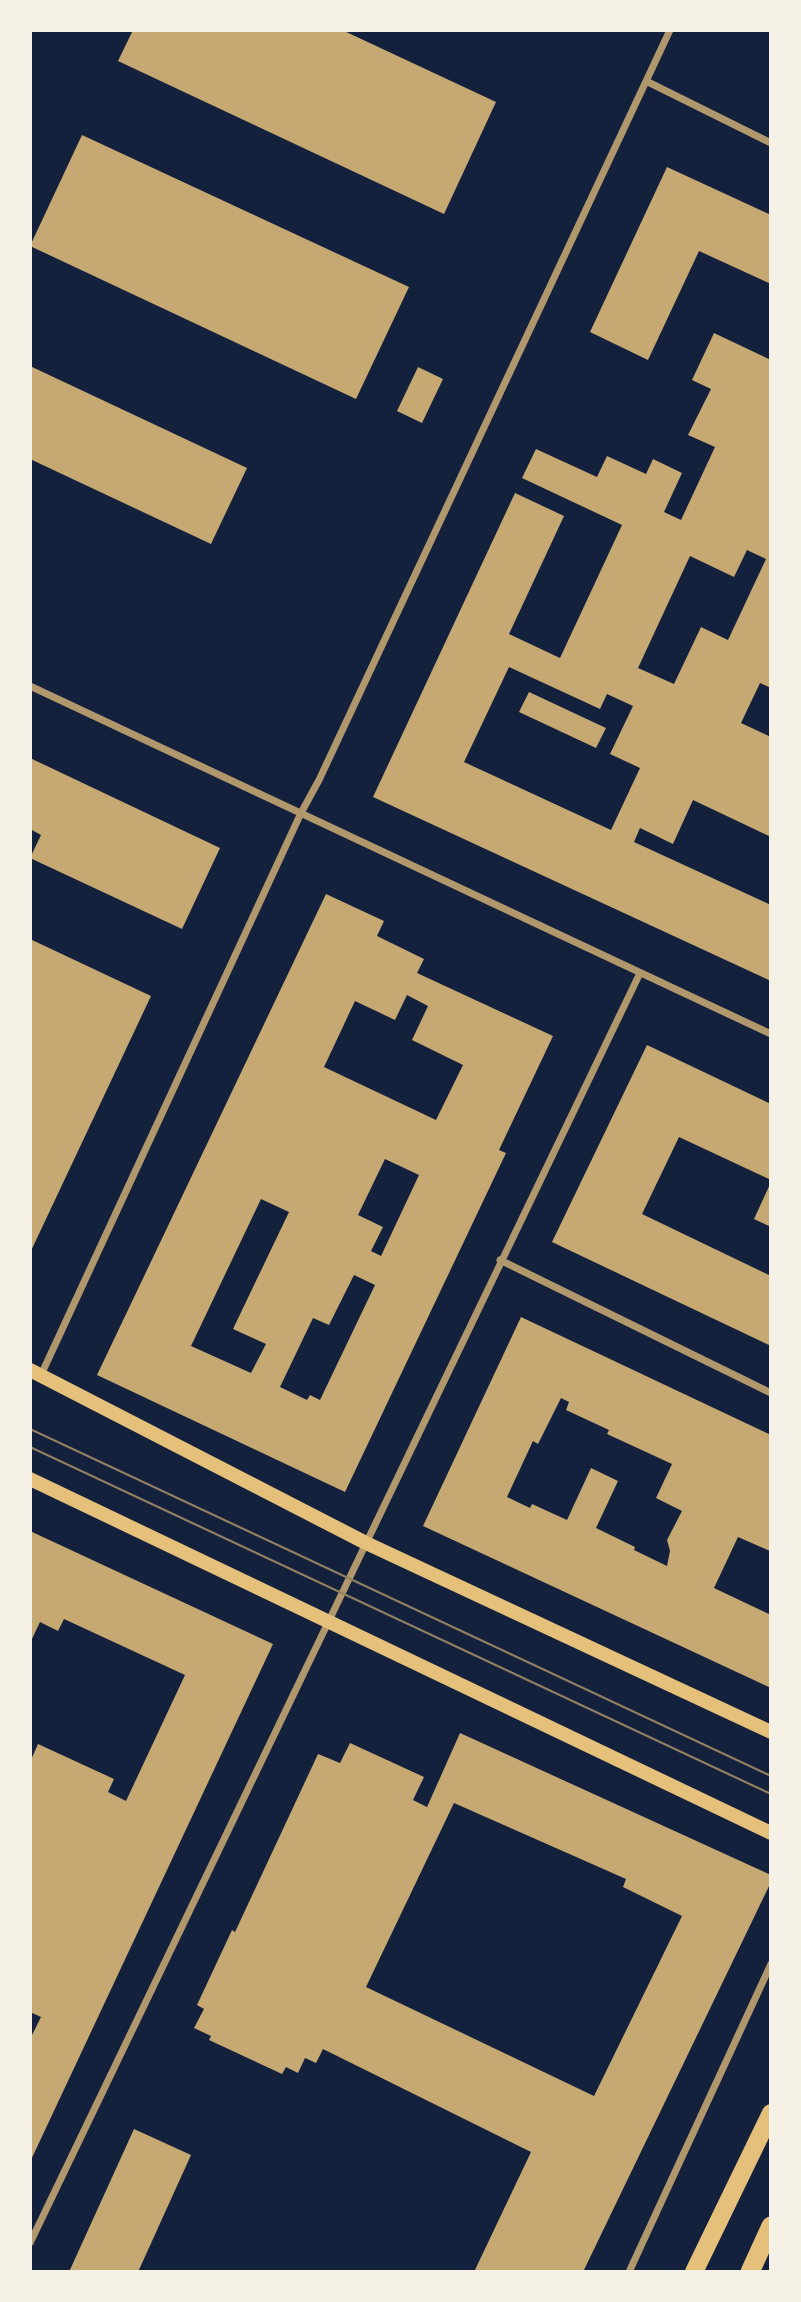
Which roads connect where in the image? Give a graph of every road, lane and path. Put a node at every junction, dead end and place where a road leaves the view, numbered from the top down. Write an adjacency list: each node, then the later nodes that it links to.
1 (670, 30): 2 (street)
2 (646, 80): 3 (street); 5 (street)
3 (771, 143)
4 (30, 686): 5 (street)
5 (301, 813): 6 (street); 9 (street)
6 (640, 973): 7 (street); 8 (street)
7 (771, 1034)
8 (500, 1260): 10 (street); 12 (street)
9 (35, 1373): 12 (main road)
10 (771, 1393)
11 (30, 1479): 13 (main road)
12 (366, 1543): 13 (street); 14 (main road)
13 (328, 1623): 15 (main road); 19 (street)
14 (771, 1732)
15 (771, 1833)
16 (771, 1964): 20 (street)
17 (771, 2113): 21 (main road)
18 (771, 2226): 22 (highway)
19 (30, 2243)
20 (629, 2272)
21 (694, 2272)
22 (750, 2272)

